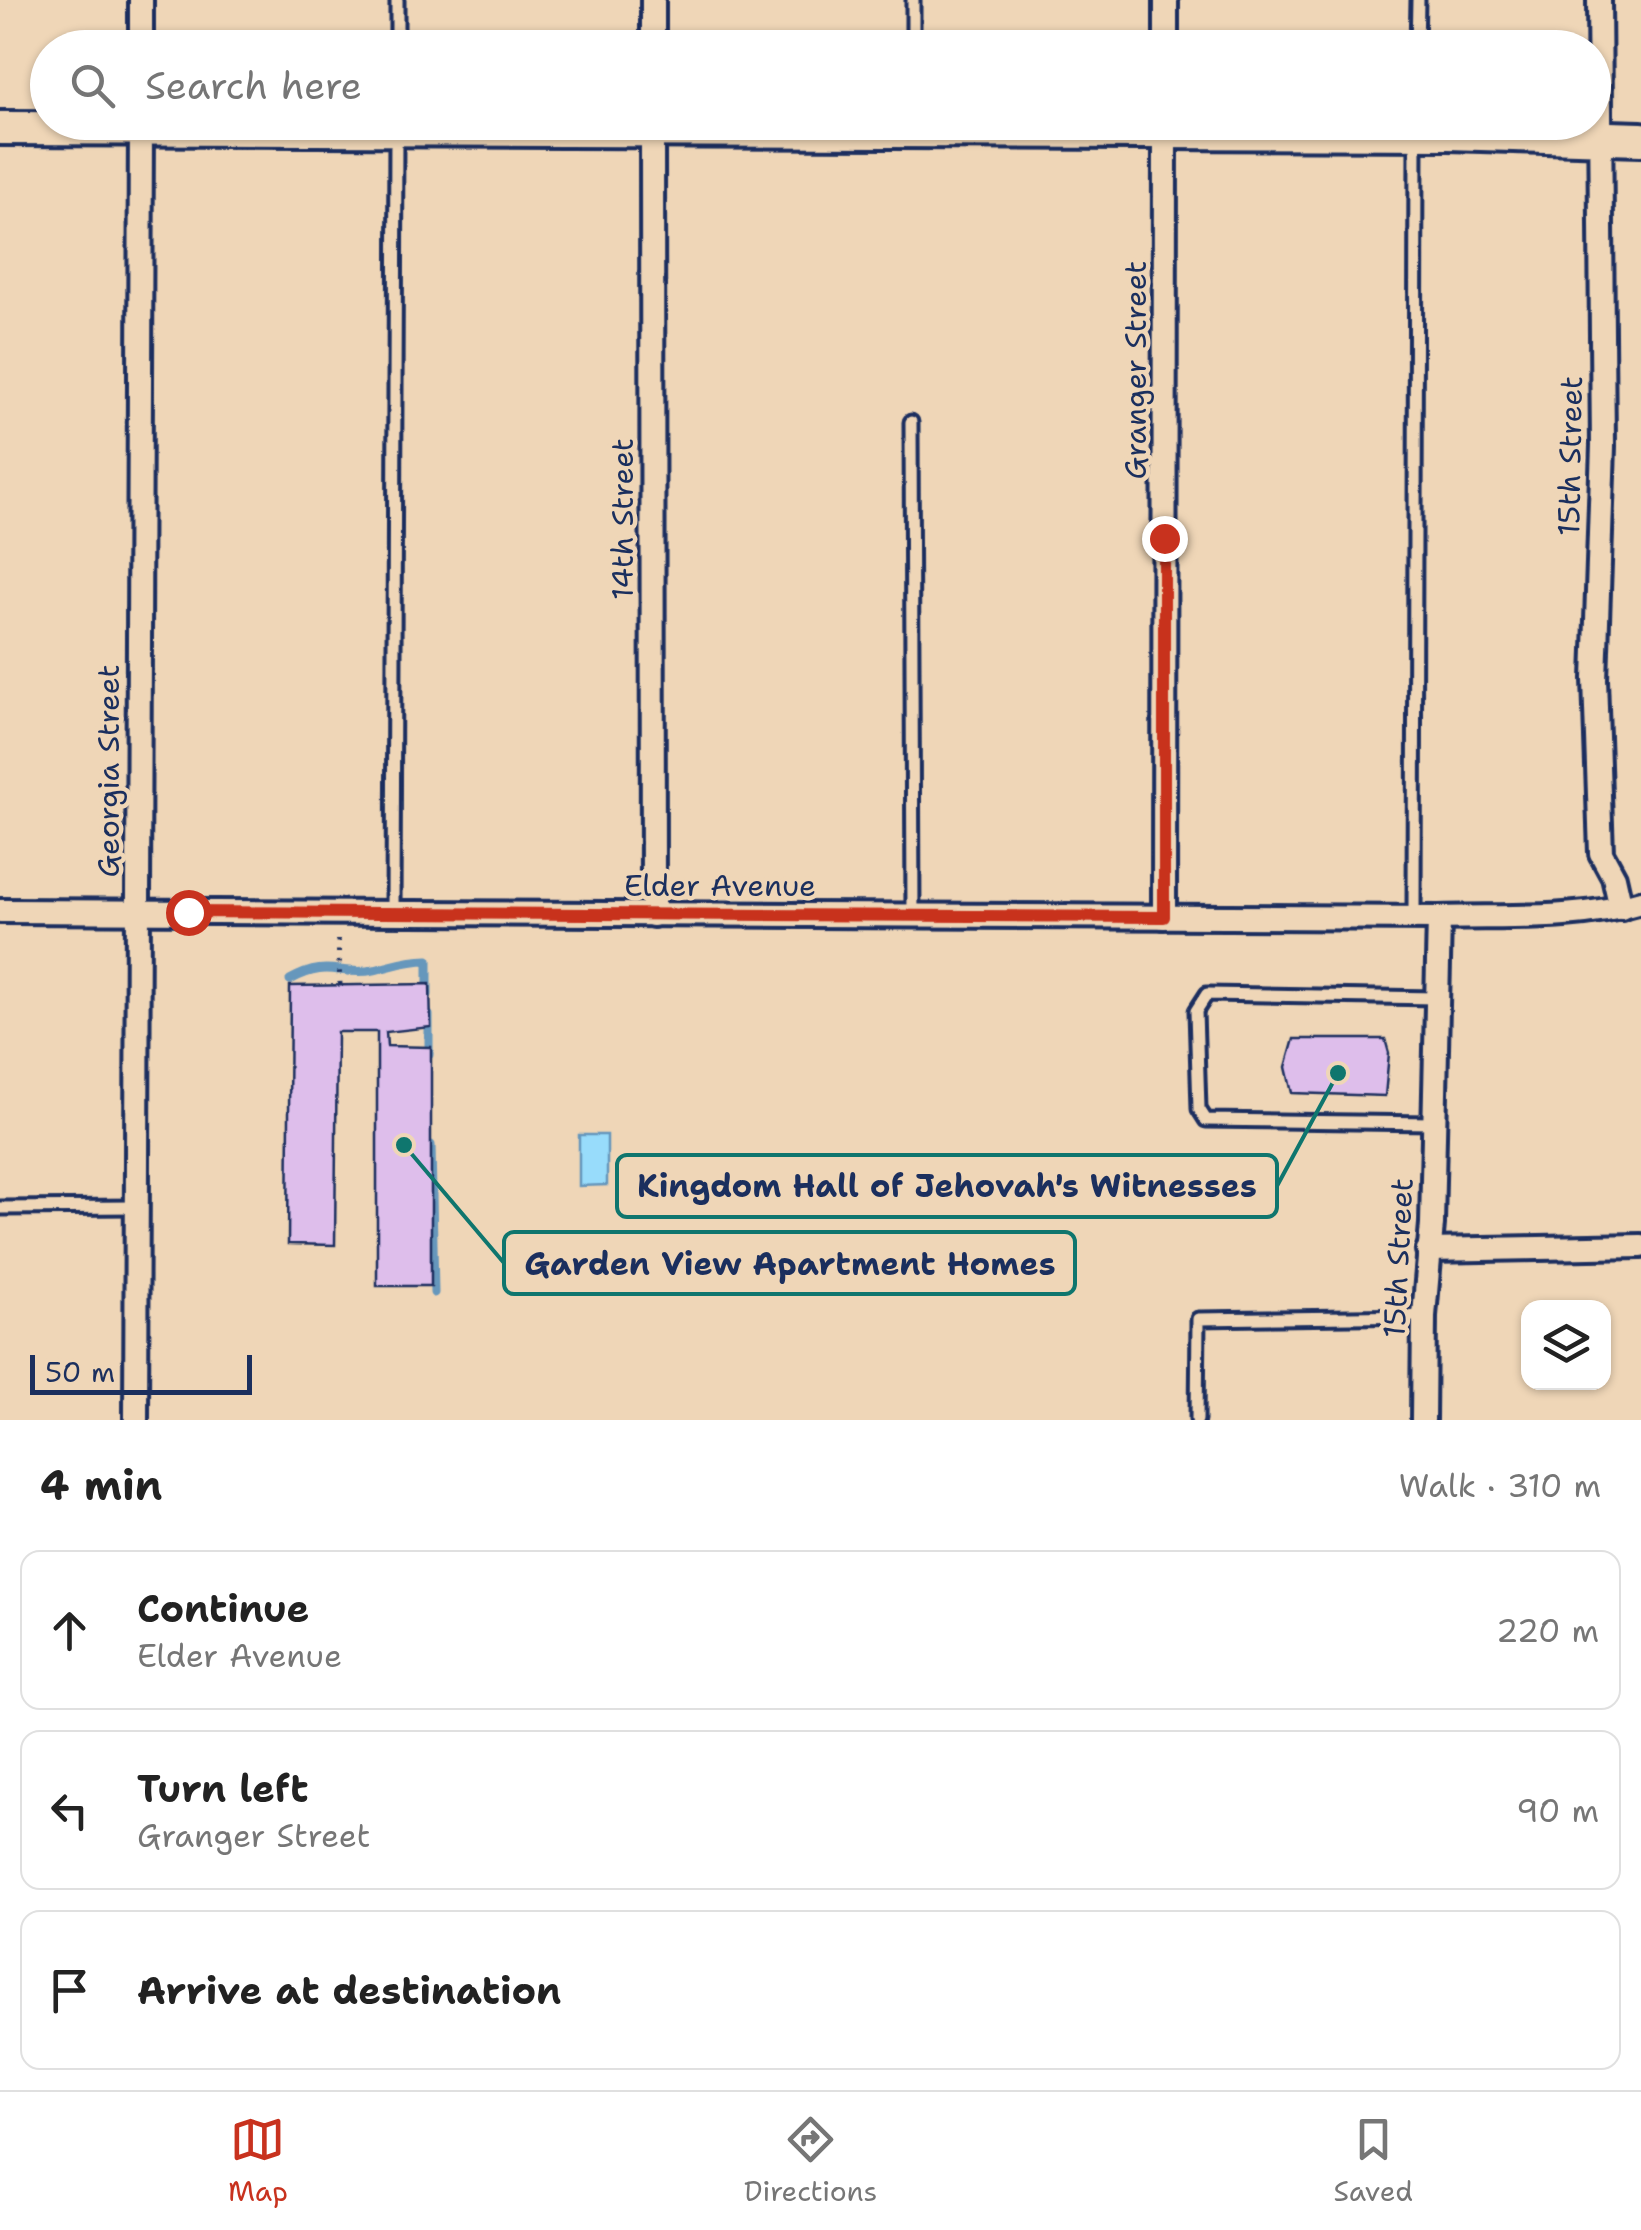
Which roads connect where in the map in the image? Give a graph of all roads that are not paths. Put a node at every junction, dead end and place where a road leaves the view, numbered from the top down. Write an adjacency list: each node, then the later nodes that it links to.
1 (141, 0): 8 (street)
2 (397, 0): 9 (lane)
3 (653, 0): 10 (street)
4 (913, 0): 11 (lane)
5 (1166, 0): 12 (street)
6 (1418, 0): 13 (lane)
7 (1599, 0): 14 (street, 15th Street)
8 (141, 30)
9 (396, 30)
10 (653, 30)
11 (913, 30)
12 (1166, 30)
13 (1417, 30)
14 (1599, 30)
15 (30, 127): 16 (street)
16 (0, 128)
17 (1611, 138): 18 (street)
18 (1641, 138)
19 (141, 140): 28 (street, Georgia Street)
20 (396, 140): 29 (lane)
21 (652, 140): 30 (street, 14th Street)
22 (1165, 140): 32 (street, Granger Street)
23 (1416, 140): 33 (lane)
24 (1598, 140): 26 (street, 15th Street)
25 (911, 422): 31 (lane)
26 (1631, 905): 34 (street, Elder Avenue)
27 (0, 911): 28 (street, Elder Avenue)
28 (138, 912): 29 (street, Elder Avenue); 37 (street, Georgia Street)
29 (393, 913): 30 (street, Elder Avenue)
30 (653, 914): 31 (street, Elder Avenue)
31 (913, 916): 32 (street, Elder Avenue)
32 (1164, 917): 33 (street, Elder Avenue)
33 (1414, 918): 34 (street, Elder Avenue)
34 (1440, 918): 35 (street, 15th Street)
35 (1436, 998): 36 (street, 15th Street); 36 (lane)
36 (1433, 1123): 40 (street, 15th Street)
37 (136, 1207): 38 (lane); 42 (street, Georgia Street)
38 (0, 1208)
39 (1641, 1246): 40 (street)
40 (1428, 1250): 41 (street, 15th Street)
41 (1424, 1316): 43 (lane); 44 (street, 15th Street)
42 (136, 1420)
43 (1197, 1420)
44 (1422, 1420)

